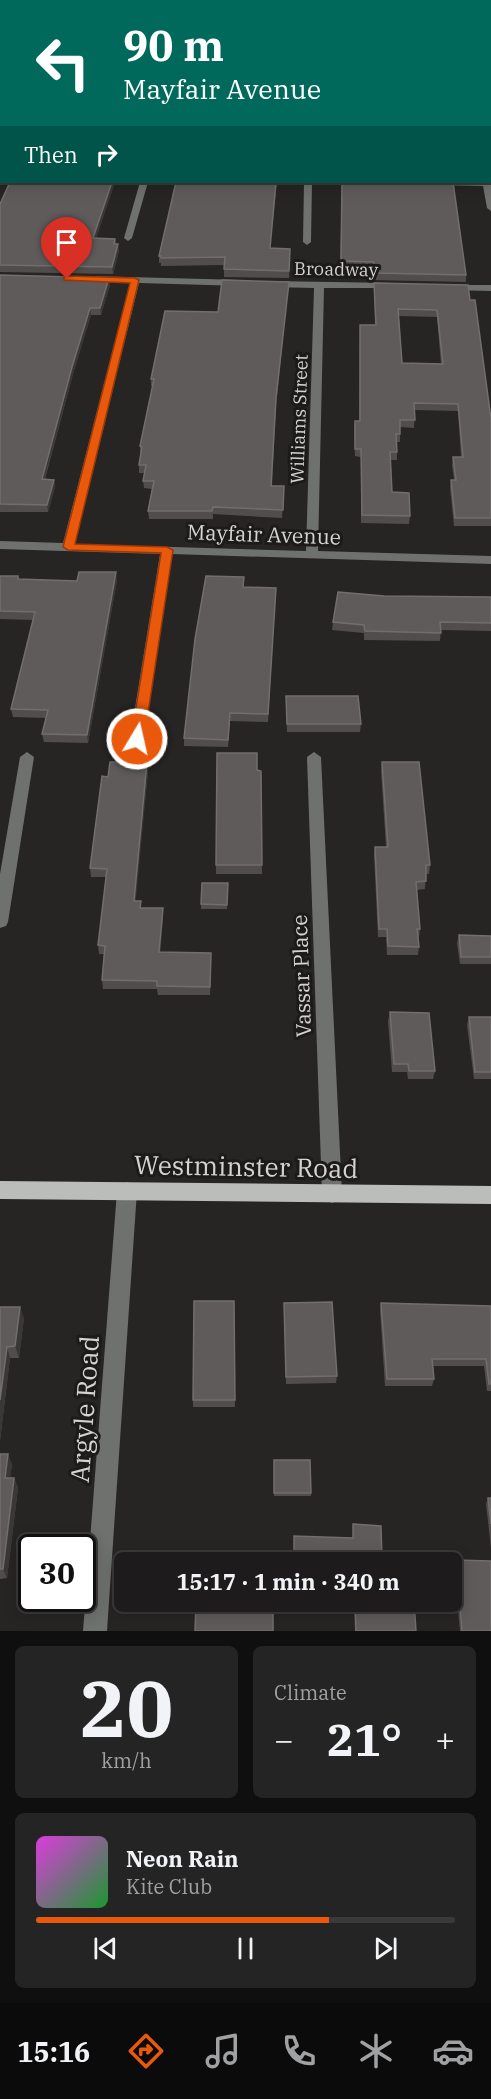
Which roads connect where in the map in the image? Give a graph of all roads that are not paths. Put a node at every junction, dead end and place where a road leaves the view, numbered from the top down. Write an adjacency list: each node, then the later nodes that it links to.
1 (144, 183): 6 (street)
2 (308, 183): 7 (street)
3 (421, 183): 4 (street)
4 (488, 183): 5 (street)
5 (491, 208)
6 (128, 238)
7 (307, 242)
8 (78, 279): 9 (street)
9 (135, 280): 10 (street); 17 (street)
10 (250, 283)
11 (262, 283): 12 (street, Broadway)
12 (319, 285): 13 (street, Broadway); 19 (street, Williams Street)
13 (399, 286)
14 (434, 287): 15 (street)
15 (491, 288)
16 (0, 545): 17 (street, Mayfair Avenue)
17 (68, 547): 18 (street, Mayfair Avenue)
18 (167, 550): 19 (street, Mayfair Avenue); 21 (street)
19 (312, 555): 20 (street, Mayfair Avenue)
20 (491, 560)
21 (137, 739)
22 (27, 757): 24 (street)
23 (314, 757): 27 (street, Vassar Place)
24 (0, 922)
25 (0, 1190): 26 (main road, Westminster Road)
26 (127, 1191): 27 (main road, Westminster Road); 29 (street, Argyle Road)
27 (332, 1194): 28 (main road, Westminster Road)
28 (491, 1195)
29 (95, 1631)

